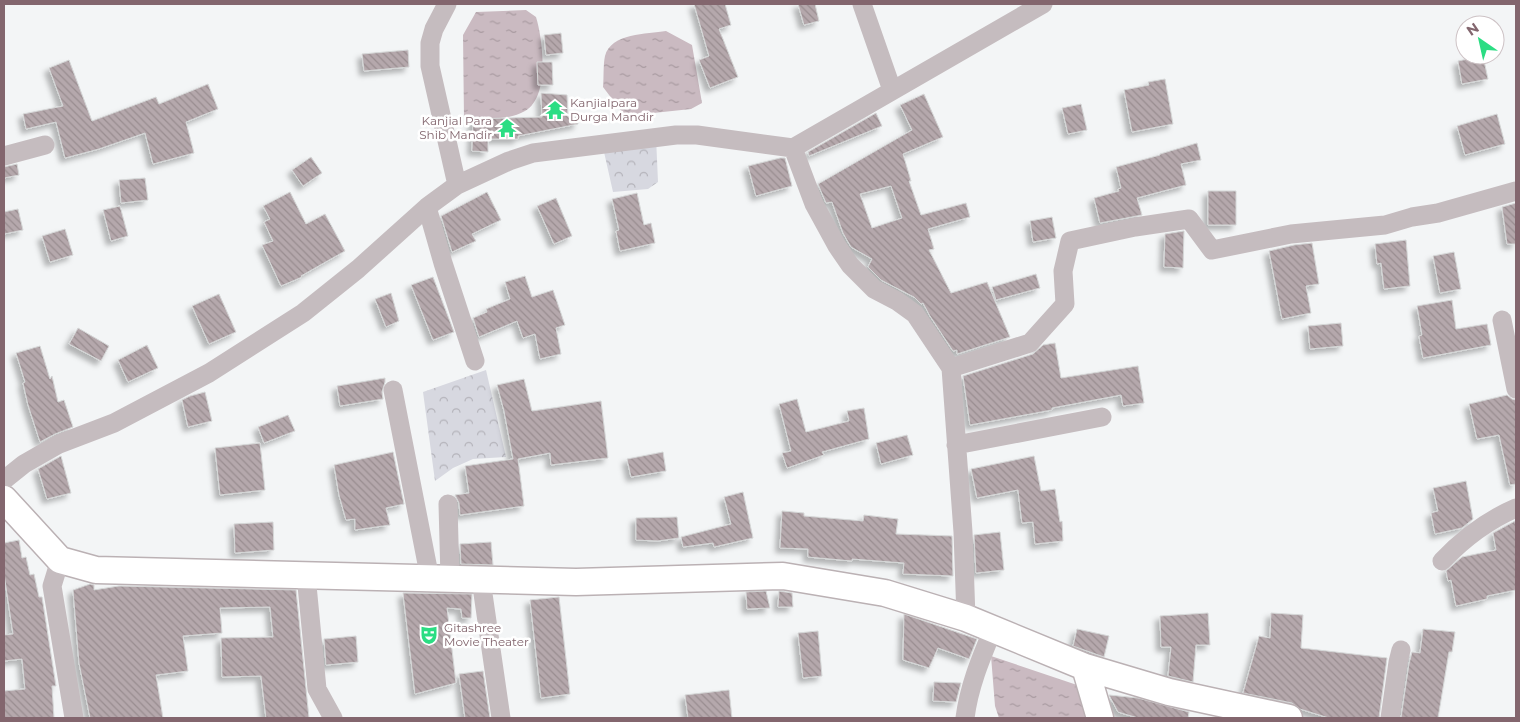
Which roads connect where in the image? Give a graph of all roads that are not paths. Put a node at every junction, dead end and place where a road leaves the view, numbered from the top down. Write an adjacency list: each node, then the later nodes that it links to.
1 (447, 4): 8 (street)
2 (862, 4): 4 (street)
3 (1044, 4): 4 (street)
4 (892, 90): 6 (street)
5 (44, 145): 7 (street)
6 (792, 148): 8 (street); 13 (street)
7 (4, 156)
8 (457, 185): 10 (street)
9 (1516, 191): 13 (street)
10 (427, 207): 12 (street); 18 (street)
11 (1502, 320): 14 (street)
12 (475, 361)
13 (951, 368): 17 (street)
14 (1516, 389)
15 (393, 390): 25 (street)
16 (1102, 418): 17 (street)
17 (956, 445): 27 (street)
18 (4, 480)
19 (4, 498): 22 (street)
20 (448, 504): 25 (street)
21 (1516, 508): 23 (street)
22 (60, 560): 24 (street); 31 (street)
23 (1442, 561)
24 (306, 576): 25 (street); 32 (street)
25 (440, 579): 26 (street)
26 (482, 580): 27 (street); 33 (street)
27 (966, 618): 28 (street)
28 (993, 629): 30 (street); 34 (street)
29 (1401, 650): 37 (street)
30 (1085, 667): 35 (street); 36 (street)
31 (74, 718)
32 (333, 718)
33 (501, 718)
34 (966, 718)
35 (1100, 718)
36 (1290, 718)
37 (1390, 718)

